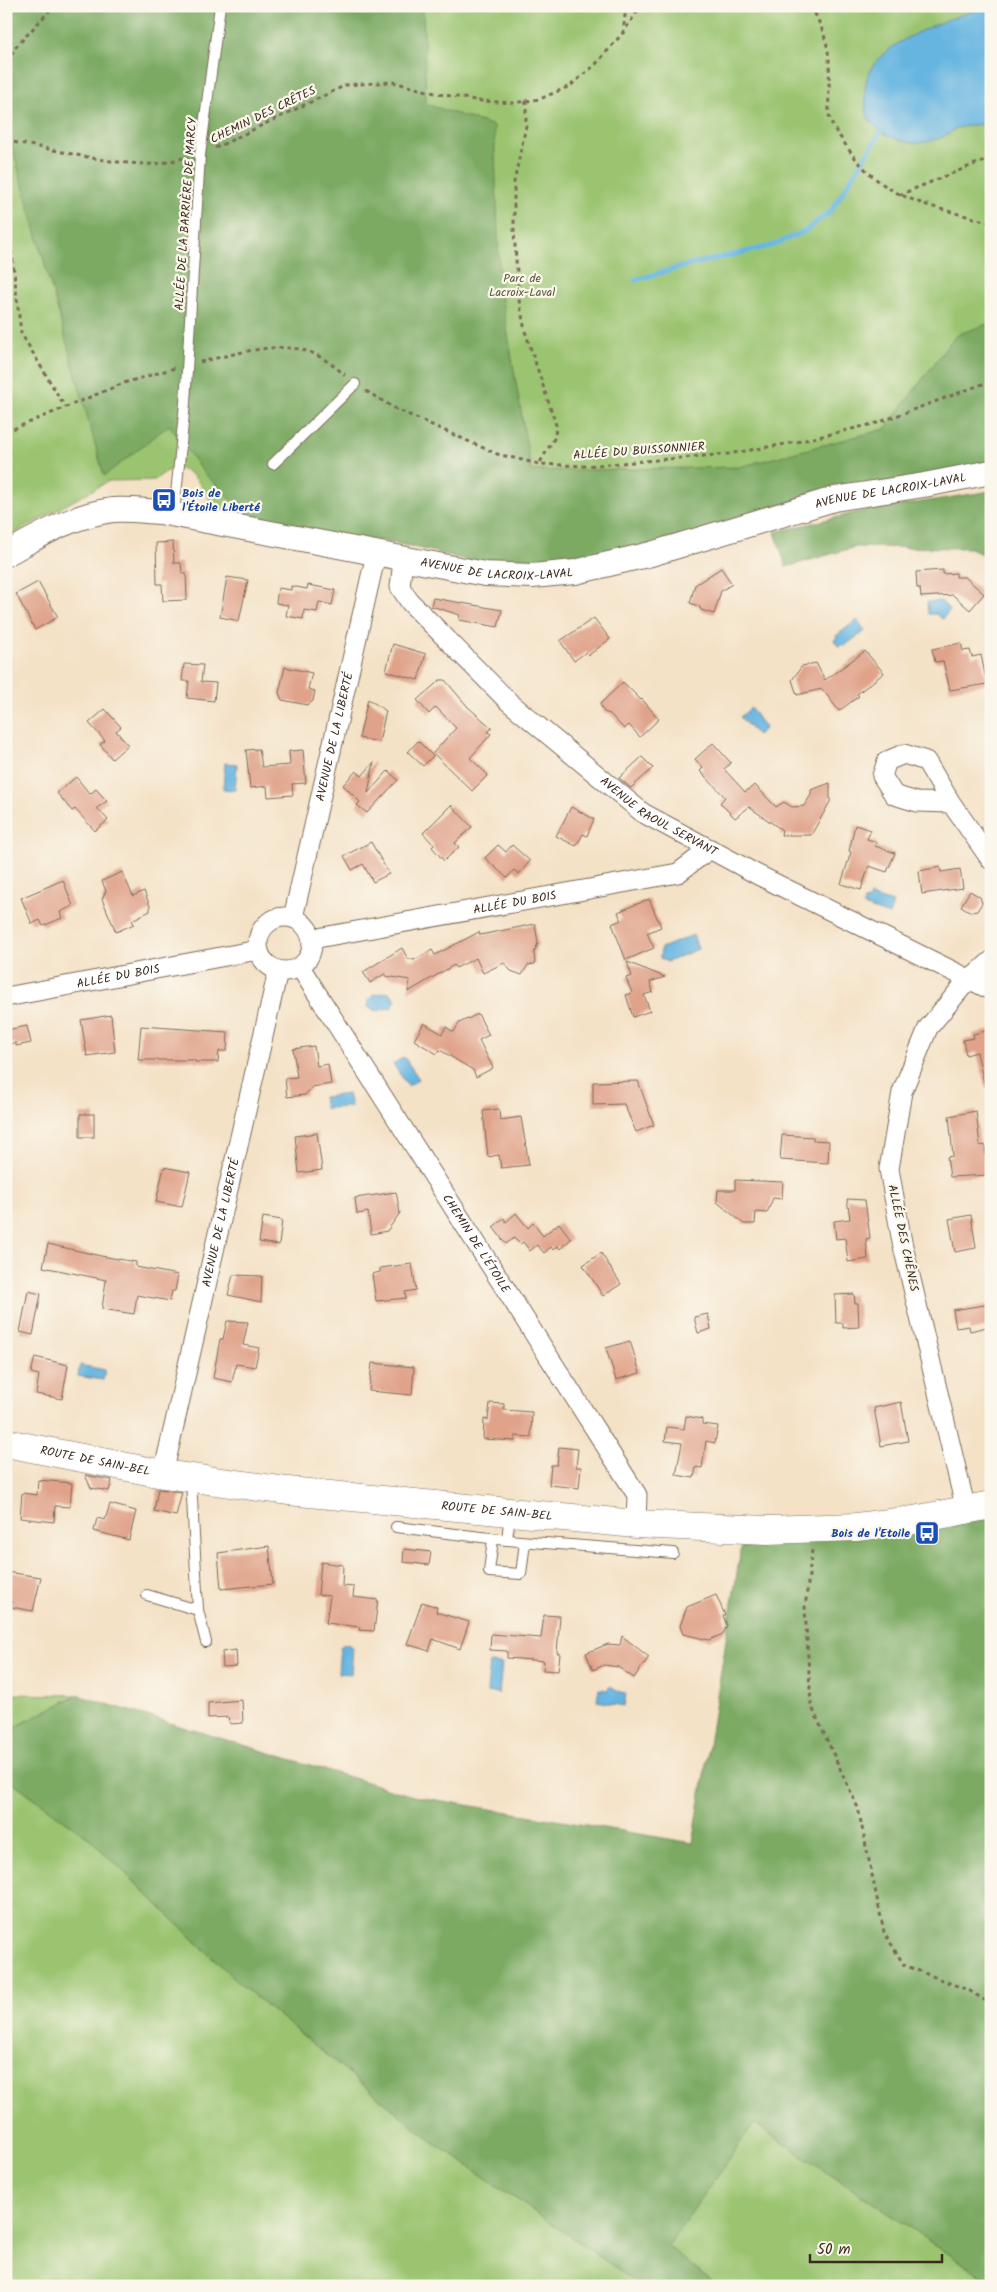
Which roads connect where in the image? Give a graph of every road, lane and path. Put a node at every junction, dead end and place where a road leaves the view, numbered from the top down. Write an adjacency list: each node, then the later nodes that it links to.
1 (54, 6): 7 (path)
2 (220, 6): 12 (lane, ALLÉE DE LA BARRIÈRE DE MARCY)
3 (626, 6): 6 (path)
4 (641, 6): 6 (path, CHEMIN DES CRÊTES)
5 (811, 6): 14 (path)
6 (622, 34): 10 (path, CHEMIN DES CRÊTES)
7 (13, 50): 8 (path); 9 (path)
8 (6, 54)
9 (6, 78)
10 (526, 101): 12 (path, CHEMIN DES CRÊTES); 23 (path)
11 (6, 141): 12 (path, CHEMIN DES CRÊTES)
12 (200, 155): 17 (lane, ALLÉE DE LA BARRIÈRE DE MARCY)
13 (991, 160): 14 (path)
14 (899, 195): 16 (path)
15 (6, 203): 20 (path)
16 (991, 223)
17 (187, 364): 19 (path, ALLÉE DU BUISSONNIER); 20 (path, ALLÉE DU BUISSONNIER); 25 (lane, ALLÉE DE LA BARRIÈRE DE MARCY)
18 (991, 381): 23 (path, ALLÉE DU BUISSONNIER)
19 (355, 384): 22 (lane); 23 (path, ALLÉE DU BUISSONNIER)
20 (65, 407): 21 (path, ALLÉE DU BUISSONNIER)
21 (6, 432)
22 (273, 464)
23 (539, 464)
24 (991, 472): 28 (street, AVENUE DE LACROIX-LAVAL)
25 (174, 515): 26 (street, AVENUE DE LACROIX-LAVAL); 27 (street, AVENUE DE LACROIX-LAVAL)
26 (6, 554)
27 (376, 554): 28 (street, AVENUE DE LACROIX-LAVAL); 32 (street, AVENUE DE LA LIBERTÉ)
28 (403, 560): 30 (street, AVENUE RAOUL SERVANT)
29 (951, 803): 31 (street)
30 (710, 850): 33 (street, ALLÉE DU BOIS); 38 (street, AVENUE RAOUL SERVANT)
31 (991, 860)
32 (293, 918): 33 (street); 34 (street)
33 (312, 939): 36 (street)
34 (258, 950): 37 (street); 40 (street, ALLÉE DU BOIS)
35 (991, 961): 38 (street, ALLÉE DES CHÊNES)
36 (300, 967): 37 (street); 46 (street, CHEMIN DE L'ÉTOILE)
37 (278, 971): 42 (street, AVENUE DE LA LIBERTÉ)
38 (968, 980): 39 (street, AVENUE RAOUL SERVANT); 44 (street, ALLÉE DES CHÊNES)
39 (991, 990)
40 (6, 997)
41 (6, 1443): 42 (main road, ROUTE DE SAIN-BEL)
42 (163, 1474): 43 (main road, ROUTE DE SAIN-BEL)
43 (190, 1478): 45 (main road, ROUTE DE SAIN-BEL); 54 (lane)
44 (979, 1508): 46 (main road, ROUTE DE SAIN-BEL)
45 (510, 1512): 46 (main road, ROUTE DE SAIN-BEL); 49 (lane)
46 (636, 1524)
47 (396, 1527): 48 (lane)
48 (493, 1539): 49 (lane); 50 (lane)
49 (507, 1540): 50 (lane)
50 (525, 1542): 52 (lane)
51 (812, 1550): 56 (path)
52 (673, 1553)
53 (147, 1595): 54 (lane)
54 (198, 1610): 55 (lane)
55 (206, 1642)
56 (991, 2004)

